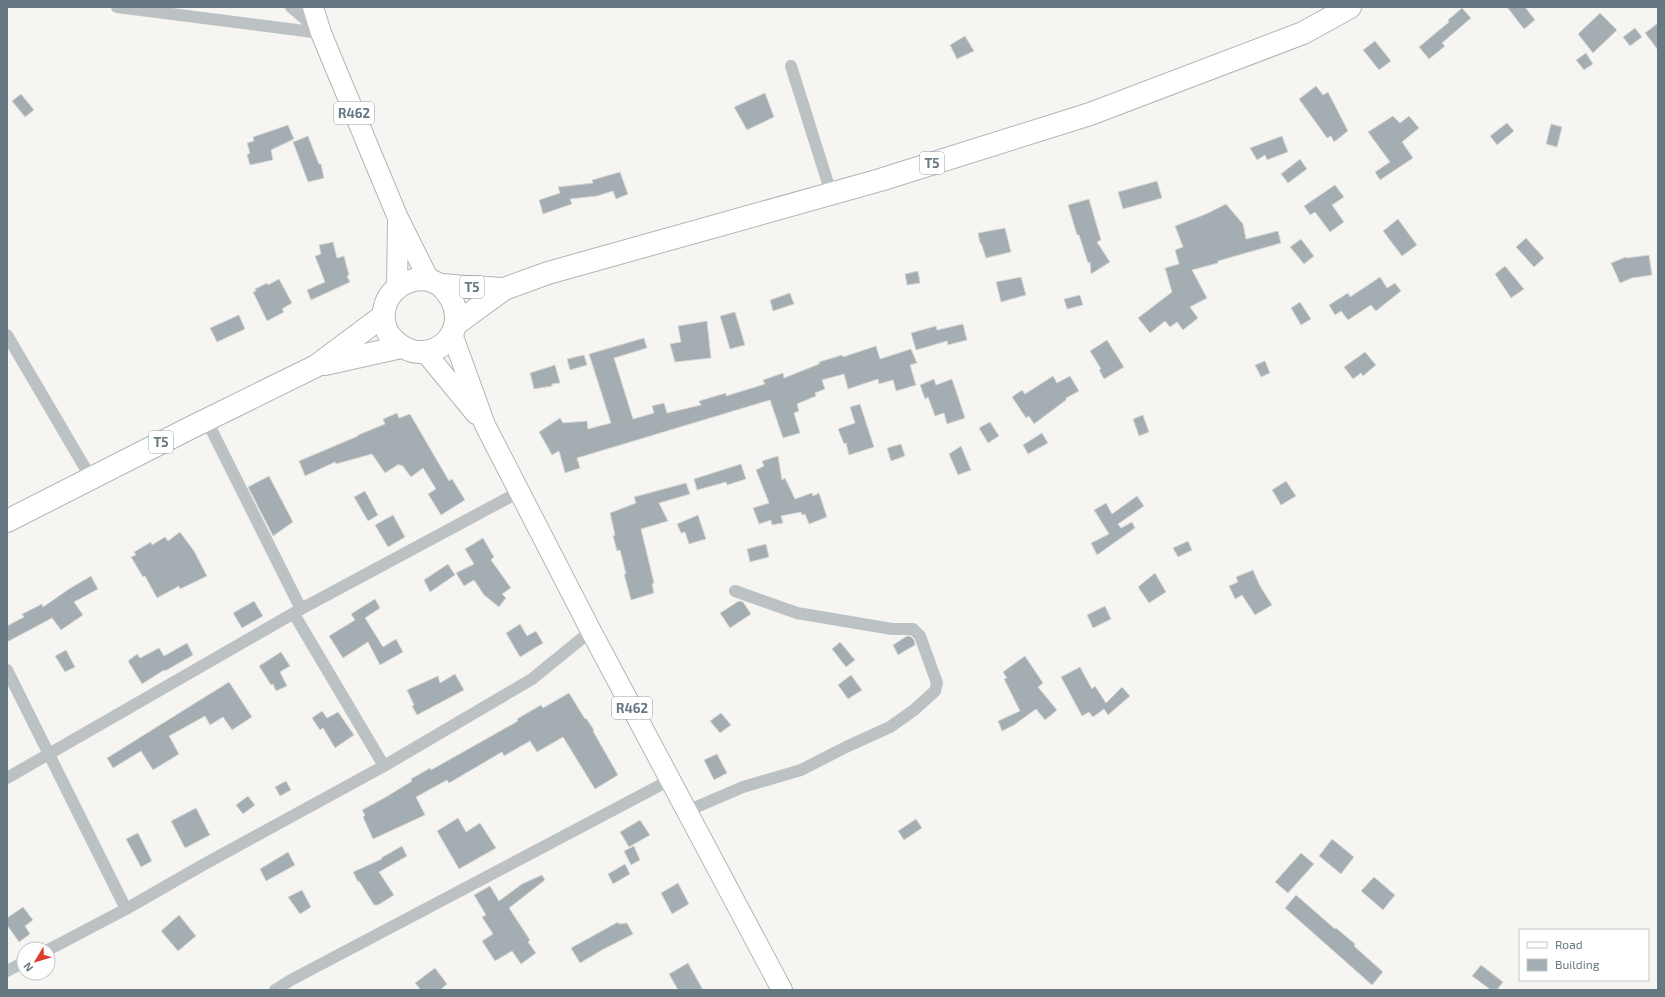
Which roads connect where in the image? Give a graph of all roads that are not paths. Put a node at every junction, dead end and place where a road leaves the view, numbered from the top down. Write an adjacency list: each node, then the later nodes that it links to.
1 (117, 7): 5 (street)
2 (291, 7): 5 (street)
3 (313, 7): 5 (main road, R462)
4 (1350, 7): 7 (highway, T5)
5 (321, 33): 8 (main road, R462)
6 (791, 66): 7 (street)
7 (831, 193): 11 (highway, T5)
8 (398, 218): 9 (main road, R462); 10 (main road, R462)
9 (435, 283): 10 (highway); 11 (highway, T5); 13 (highway)
10 (397, 287): 12 (highway)
11 (504, 289): 13 (highway, T5)
12 (383, 316): 15 (highway); 17 (highway, T5)
13 (454, 329): 16 (highway); 19 (main road, R462)
14 (7, 335): 20 (street)
15 (401, 347): 16 (highway); 17 (highway, T5)
16 (426, 352): 19 (main road, R462)
17 (316, 366): 18 (highway, T5)
18 (206, 419): 20 (highway, T5); 24 (street)
19 (485, 425): 21 (main road, R462)
20 (91, 478): 22 (highway, T5)
21 (519, 492): 24 (street); 25 (main road, R462)
22 (7, 521)
23 (735, 590): 31 (street)
24 (298, 611): 27 (street); 28 (street)
25 (591, 631): 28 (street); 30 (main road, R462)
26 (7, 670): 27 (street)
27 (48, 754): 29 (street); 32 (street)
28 (384, 766): 32 (street)
29 (7, 778)
30 (670, 780): 31 (main road, R462); 36 (street)
31 (687, 811): 37 (main road, R462)
32 (126, 909): 33 (street)
33 (56, 946)
34 (16, 966): 35 (street)
35 (7, 971)
36 (275, 990)
37 (782, 990)

